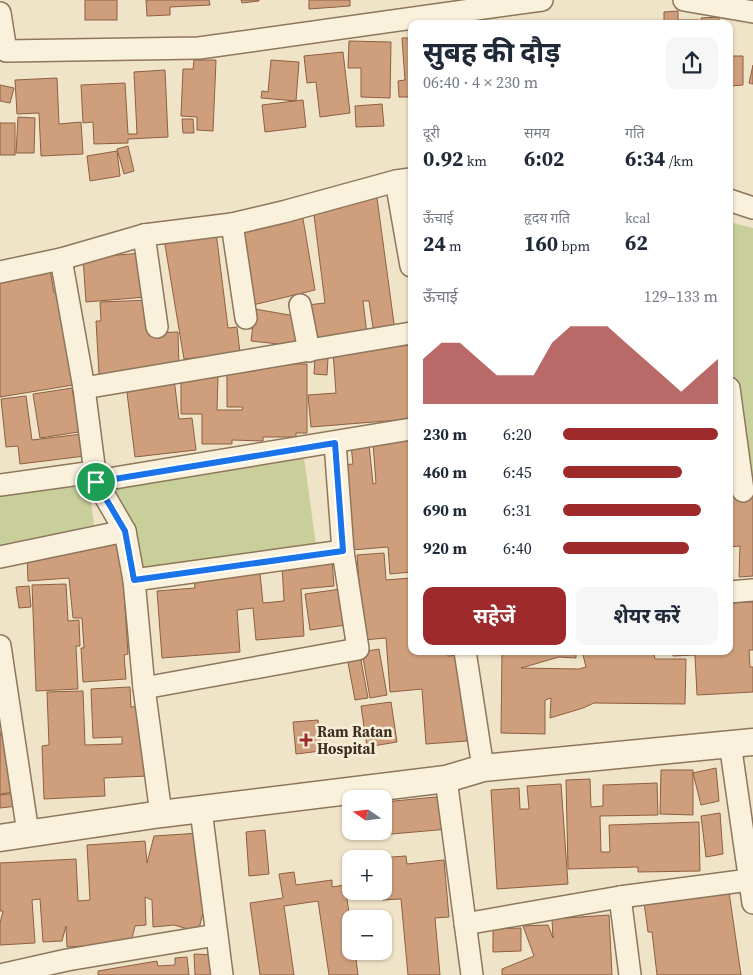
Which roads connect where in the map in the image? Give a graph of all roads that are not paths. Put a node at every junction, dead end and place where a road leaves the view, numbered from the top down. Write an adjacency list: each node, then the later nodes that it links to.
1 (542, 0): 5 (street)
2 (684, 0): 3 (street)
3 (753, 12)
4 (0, 13): 5 (street)
5 (3, 51)
6 (404, 180): 9 (street); 10 (street)
7 (733, 201): 8 (street)
8 (753, 208)
9 (232, 224): 11 (street); 15 (street)
10 (408, 229)
11 (144, 235): 12 (street); 16 (street)
12 (61, 260): 13 (street); 19 (street)
13 (0, 272)
14 (300, 305): 18 (street)
15 (246, 318)
16 (157, 327)
17 (408, 334): 18 (street)
18 (310, 351): 19 (street)
19 (84, 388): 23 (street)
20 (733, 420): 25 (street)
21 (408, 431): 22 (street)
22 (335, 443): 23 (street); 27 (street)
23 (95, 477): 24 (street); 26 (street)
24 (0, 485)
25 (742, 491)
26 (125, 531): 28 (street); 29 (street)
27 (343, 551): 29 (street); 34 (street)
28 (0, 557)
29 (134, 580): 34 (street)
30 (753, 590): 31 (street)
31 (733, 592)
32 (0, 646): 35 (street)
33 (466, 655): 37 (street)
34 (144, 688): 40 (street)
35 (4, 690): 41 (street)
36 (742, 743): 37 (street); 43 (street)
37 (483, 768): 38 (street)
38 (446, 779): 39 (street); 45 (street)
39 (202, 810): 40 (street); 46 (street)
40 (161, 814): 41 (street)
41 (28, 834): 42 (street)
42 (0, 838)
43 (752, 893): 44 (street)
44 (620, 897): 45 (street); 51 (street)
45 (465, 924): 50 (street)
46 (216, 935): 47 (street); 49 (street)
47 (68, 967): 48 (street)
48 (0, 975)
49 (222, 975)
50 (472, 975)
51 (630, 975)

